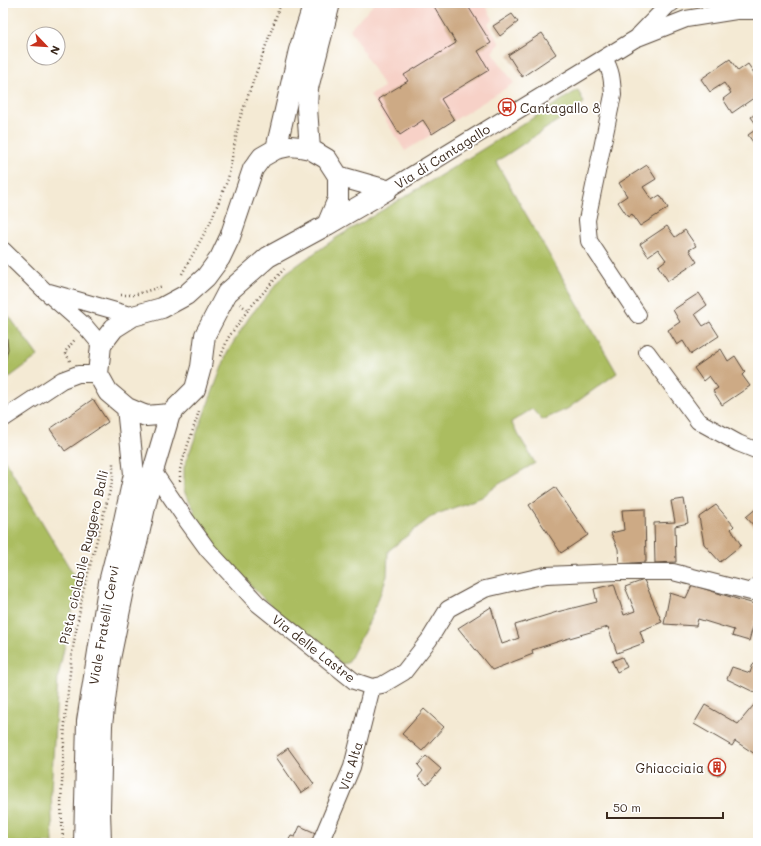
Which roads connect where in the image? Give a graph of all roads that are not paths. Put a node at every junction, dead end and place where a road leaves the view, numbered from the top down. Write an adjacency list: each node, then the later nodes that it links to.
1 (314, 3): 8 (main road)
2 (330, 3): 9 (main road)
3 (672, 3): 6 (street)
4 (733, 7): 5 (street, Via di Cantagallo); 6 (street, Via di Cantagallo)
5 (758, 11)
6 (635, 39): 7 (street, Via di Cantagallo)
7 (604, 58): 11 (street, Via di Cantagallo); 15 (street)
8 (276, 149): 9 (main road); 16 (main road)
9 (310, 149): 10 (main road)
10 (338, 176): 11 (main road); 12 (main road)
11 (387, 190): 12 (main road, Viale Fratelli Cervi)
12 (327, 225): 21 (main road, Viale Fratelli Cervi)
13 (3, 250): 14 (street)
14 (44, 290): 16 (street); 17 (street)
15 (638, 315)
16 (133, 316): 17 (main road)
17 (101, 345): 19 (main road)
18 (647, 352): 23 (street)
19 (98, 374): 20 (main road); 22 (street)
20 (127, 408): 21 (main road); 27 (main road, Viale Fratelli Cervi)
21 (170, 414): 24 (main road, Viale Fratelli Cervi)
22 (3, 419)
23 (758, 451)
24 (153, 471): 26 (street, Via delle Lastre); 28 (main road, Viale Fratelli Cervi)
25 (756, 591): 26 (street, Via delle Lastre)
26 (372, 687): 29 (street, Via Alta)
27 (84, 843)
28 (100, 843)
29 (320, 843)

